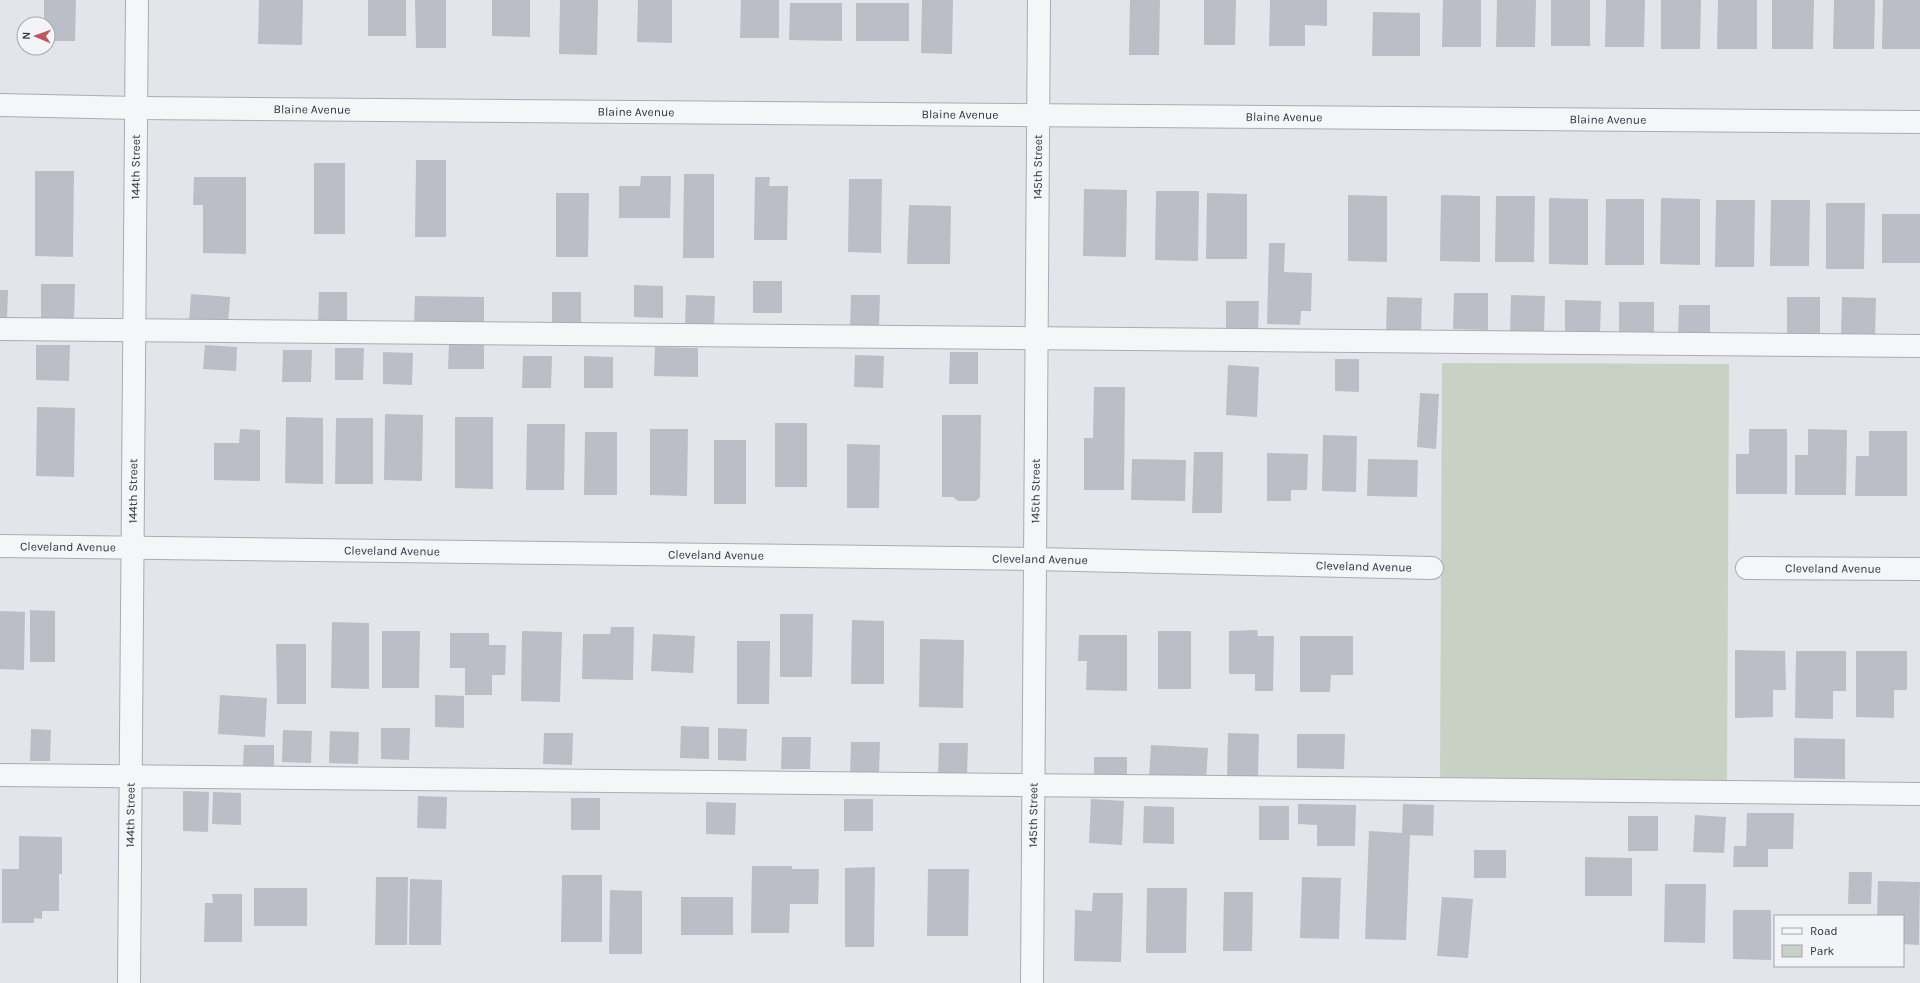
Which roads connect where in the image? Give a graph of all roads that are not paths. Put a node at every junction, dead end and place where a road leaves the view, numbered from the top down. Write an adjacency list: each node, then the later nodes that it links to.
1 (137, 0): 4 (street, 144th Street)
2 (1039, 0): 5 (street, 145th Street)
3 (0, 105): 4 (street, Blaine Avenue)
4 (136, 108): 5 (street, Blaine Avenue); 8 (street, 144th Street)
5 (1038, 115): 6 (street, Blaine Avenue); 9 (street, 145th Street)
6 (1920, 122)
7 (0, 329): 8 (street)
8 (135, 331): 9 (street); 12 (street, 144th Street)
9 (1037, 339): 10 (street); 13 (street, 145th Street)
10 (1920, 346)
11 (0, 546): 12 (street, Cleveland Avenue)
12 (133, 547): 13 (street, Cleveland Avenue); 18 (street, 144th Street)
13 (1035, 559): 14 (street, Cleveland Avenue); 19 (street, 145th Street)
14 (1432, 568)
15 (1747, 568): 16 (street, Cleveland Avenue)
16 (1920, 569)
17 (0, 775): 18 (street)
18 (131, 778): 19 (street); 21 (street, 144th Street)
19 (1033, 786): 20 (street); 22 (street, 145th Street)
20 (1920, 794)
21 (129, 983)
22 (1032, 983)

